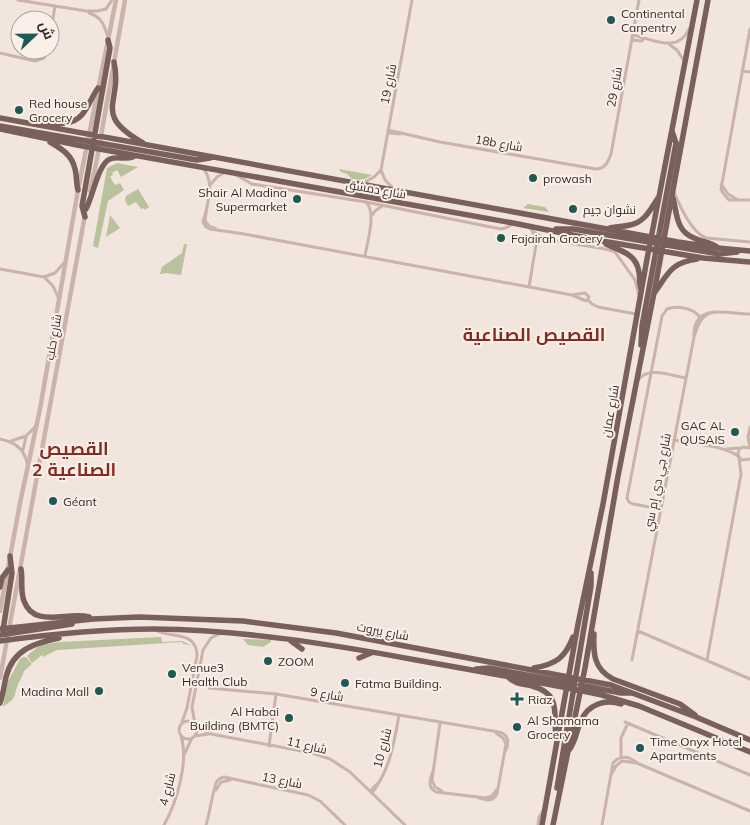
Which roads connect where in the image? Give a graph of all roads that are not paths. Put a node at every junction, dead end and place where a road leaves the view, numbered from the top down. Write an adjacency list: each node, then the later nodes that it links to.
1 (18, 0): 8 (street)
2 (114, 0): 10 (street); 14 (street, شارع حلب)
3 (125, 0): 16 (street, شارع حلب)
4 (412, 0): 25 (street, شارع 19)
5 (639, 0): 13 (street, شارع 29)
6 (697, 0): 11 (main road, شارع عمان)
7 (708, 0): 42 (main road, شارع عمان)
8 (55, 6): 9 (street); 10 (street)
9 (54, 10)
10 (86, 11): 14 (street)
11 (694, 20): 15 (street); 17 (main road, شارع عمان)
12 (750, 29): 18 (street)
13 (632, 37): 15 (street); 34 (street, شارع 29)
14 (108, 40): 20 (street, شارع حلب); 27 (main road)
15 (670, 44): 17 (street)
16 (114, 62): 27 (street, شارع حلب); 28 (main road)
17 (684, 65): 24 (main road, شارع عمان)
18 (742, 71): 19 (street); 44 (street)
19 (750, 72)
20 (98, 88): 22 (main road); 27 (street, شارع حلب)
21 (0, 118): 22 (main road, شارع دمشق)
22 (43, 126): 27 (main road, شارع دمشق)
23 (0, 128): 26 (main road, شارع دمشق); 27 (main road)
24 (672, 130): 43 (main road, شارع عمان); 58 (main road)
25 (388, 132): 34 (street, 18b شارع); 35 (street, شارع 19)
26 (46, 139): 27 (main road, شارع دمشق); 40 (main road)
27 (94, 142): 28 (main road, شارع دمشق); 30 (main road, شارع دمشق); 31 (main road); 40 (street, شارع حلب); 47 (street, شارع حلب); 49 (main road)
28 (147, 146): 31 (main road, شارع دمشق)
29 (236, 155): 32 (main road)
30 (134, 156): 33 (main road, شارع دمشق); 47 (main road)
31 (212, 157): 32 (main road, شارع دمشق)
32 (227, 160): 39 (main road, شارع دمشق)
33 (202, 168): 36 (main road, شارع دمشق); 38 (street)
34 (596, 169)
35 (381, 170): 39 (street); 41 (street)
36 (225, 172): 37 (main road, شارع دمشق); 38 (street)
37 (234, 173): 45 (street); 50 (main road, شارع دمشق)
38 (211, 184): 63 (street)
39 (360, 184): 41 (main road, شارع دمشق)
40 (78, 190): 65 (street, شارع حلب)
41 (395, 190): 52 (main road, شارع دمشق)
42 (673, 192): 57 (street); 58 (main road, شارع عمان); 60 (main road)
43 (660, 194): 52 (main road); 58 (main road, شارع عمان)
44 (750, 200)
45 (366, 202): 46 (street); 48 (street)
46 (384, 206): 48 (street); 50 (street)
47 (86, 209): 49 (street, شارع حلب)
48 (372, 216): 63 (street)
49 (85, 217): 88 (street, شارع حلب)
50 (513, 223): 51 (main road, شارع دمشق)
51 (528, 226): 53 (main road, شارع دمشق); 54 (street)
52 (608, 229): 58 (main road, شارع دمشق)
53 (550, 230): 56 (main road, شارع دمشق); 58 (main road)
54 (533, 232): 55 (street); 59 (street)
55 (546, 237): 59 (street); 74 (street)
56 (602, 241): 58 (main road, شارع دمشق); 70 (main road)
57 (750, 242)
58 (657, 244): 60 (main road, شارع دمشق); 61 (main road); 64 (main road, شارع دمشق); 70 (main road, شارع عمان); 71 (main road, شارع عمان); 81 (main road)
59 (536, 245): 69 (street)
60 (718, 248): 61 (main road, شارع دمشق)
61 (741, 250): 62 (main road, شارع دمشق)
62 (750, 251)
63 (365, 256): 69 (street)
64 (703, 258): 66 (main road, شارع دمشق); 71 (main road)
65 (66, 261): 68 (street); 75 (street, شارع حلب)
66 (750, 262)
67 (0, 269): 68 (street)
68 (44, 277): 75 (street)
69 (529, 287): 72 (street)
70 (642, 291): 74 (main road, شارع عمان)
71 (654, 293): 81 (main road, شارع عمان)
72 (572, 295): 73 (street); 73 (street)
73 (588, 300): 77 (street)
74 (640, 300): 77 (main road, شارع عمان)
75 (59, 302): 85 (street, شارع حلب)
76 (714, 312): 78 (street); 79 (street); 80 (street, شارع جي دي إم سي)
77 (638, 314): 104 (main road, شارع عمان)
78 (750, 314)
79 (699, 316): 80 (street, شارع جي دي إم سي); 82 (street)
80 (694, 337): 83 (street, شارع جي دي إم سي)
81 (641, 352): 84 (main road, شارع عمان)
82 (652, 372): 83 (street); 84 (street); 102 (street)
83 (686, 378): 92 (street, شارع جي دي إم سي)
84 (635, 384): 110 (main road, شارع عمان)
85 (40, 409): 86 (street, شارع حلب); 88 (street)
86 (36, 426): 89 (street); 100 (street, شارع حلب)
87 (750, 427): 90 (street)
88 (46, 428): 105 (street, شارع حلب)
89 (26, 436): 93 (street); 97 (street)
90 (748, 437): 94 (street); 95 (street)
91 (0, 439): 93 (street)
92 (674, 440): 96 (street); 102 (street, شارع جي دي إم سي)
93 (11, 441): 97 (street)
94 (741, 448): 95 (street); 96 (street); 98 (street)
95 (750, 448)
96 (723, 449): 98 (street)
97 (23, 452): 100 (street)
98 (739, 457): 99 (street); 101 (street)
99 (749, 459): 101 (street)
100 (28, 464): 103 (street, شارع حلب)
101 (741, 474): 122 (street)
102 (661, 509): 113 (street, شارع جي دي إم سي)
103 (10, 556): 106 (street, شارع حلب); 116 (main road)
104 (590, 566): 111 (main road, شارع عمان); 128 (main road)
105 (21, 569): 109 (main road); 116 (street, شارع حلب)
106 (8, 570): 107 (main road); 108 (street, شارع حلب)
107 (0, 586)
108 (0, 611)
109 (93, 618): 116 (main road, شارع بيروت); 123 (main road, شارع بيروت)
110 (592, 622): 128 (main road, شارع عمان); 134 (main road)
111 (578, 624): 123 (main road); 128 (main road, شارع عمان)
112 (154, 629): 114 (main road, شارع بيروت); 115 (main road, شارع بيروت); 135 (street)
113 (638, 631): 121 (street, شارع جي دي إم سي); 122 (street)
114 (70, 633): 116 (main road, شارع بيروت); 131 (main road)
115 (223, 633): 117 (main road, شارع بيروت); 137 (street)
116 (3, 636): 126 (street, شارع حلب)
117 (289, 640): 118 (main road); 119 (main road, شارع بيروت)
118 (302, 649)
119 (372, 652): 120 (main road); 124 (main road, شارع بيروت)
120 (359, 658)
121 (632, 660)
122 (707, 660): 127 (street)
123 (529, 668): 128 (main road, شارع بيروت)
124 (473, 670): 125 (main road, شارع بيروت); 128 (main road)
125 (508, 676): 128 (main road, شارع بيروت); 142 (main road)
126 (0, 678)
127 (750, 679)
128 (575, 683): 132 (main road, شارع بيروت); 134 (main road); 142 (main road, شارع عمان); 144 (main road, شارع عمان); 152 (main road)
129 (209, 688): 130 (street, شارع 9)
130 (276, 694): 133 (street, شارع 9); 143 (street)
131 (0, 703)
132 (639, 706): 144 (main road); 145 (main road, شارع بيروت)
133 (399, 716): 136 (street, شارع 9); 151 (street, شارع 10)
134 (696, 717): 141 (main road)
135 (182, 722): 137 (street); 139 (street)
136 (440, 722): 136 (street, شارع 9)
137 (196, 726): 138 (street, شارع 11); 140 (street)
138 (211, 734): 140 (street, شارع 11); 143 (street, شارع 11)
139 (181, 736): 140 (street); 146 (street, شارع 4)
140 (193, 737): 146 (street, شارع 4)
141 (750, 740)
142 (558, 742): 153 (main road, شارع عمان)
143 (268, 745): 151 (street, شارع 11)
144 (567, 752): 152 (main road, شارع عمان)
145 (750, 752)
146 (184, 756): 155 (street, شارع 4)
147 (621, 758): 148 (street); 149 (street); 150 (street)
148 (637, 763): 150 (street); 154 (street)
149 (750, 774)
150 (611, 775): 162 (street)
151 (371, 792): 158 (street, شارع 11)
152 (559, 795): 161 (main road, شارع عمان)
153 (545, 809): 159 (street); 160 (main road, شارع عمان)
154 (750, 811)
155 (164, 825)
156 (206, 825): 157 (street, شارع 13)
157 (345, 825)
158 (404, 825)
159 (538, 825)
160 (542, 825)
161 (553, 825)
162 (602, 825)

